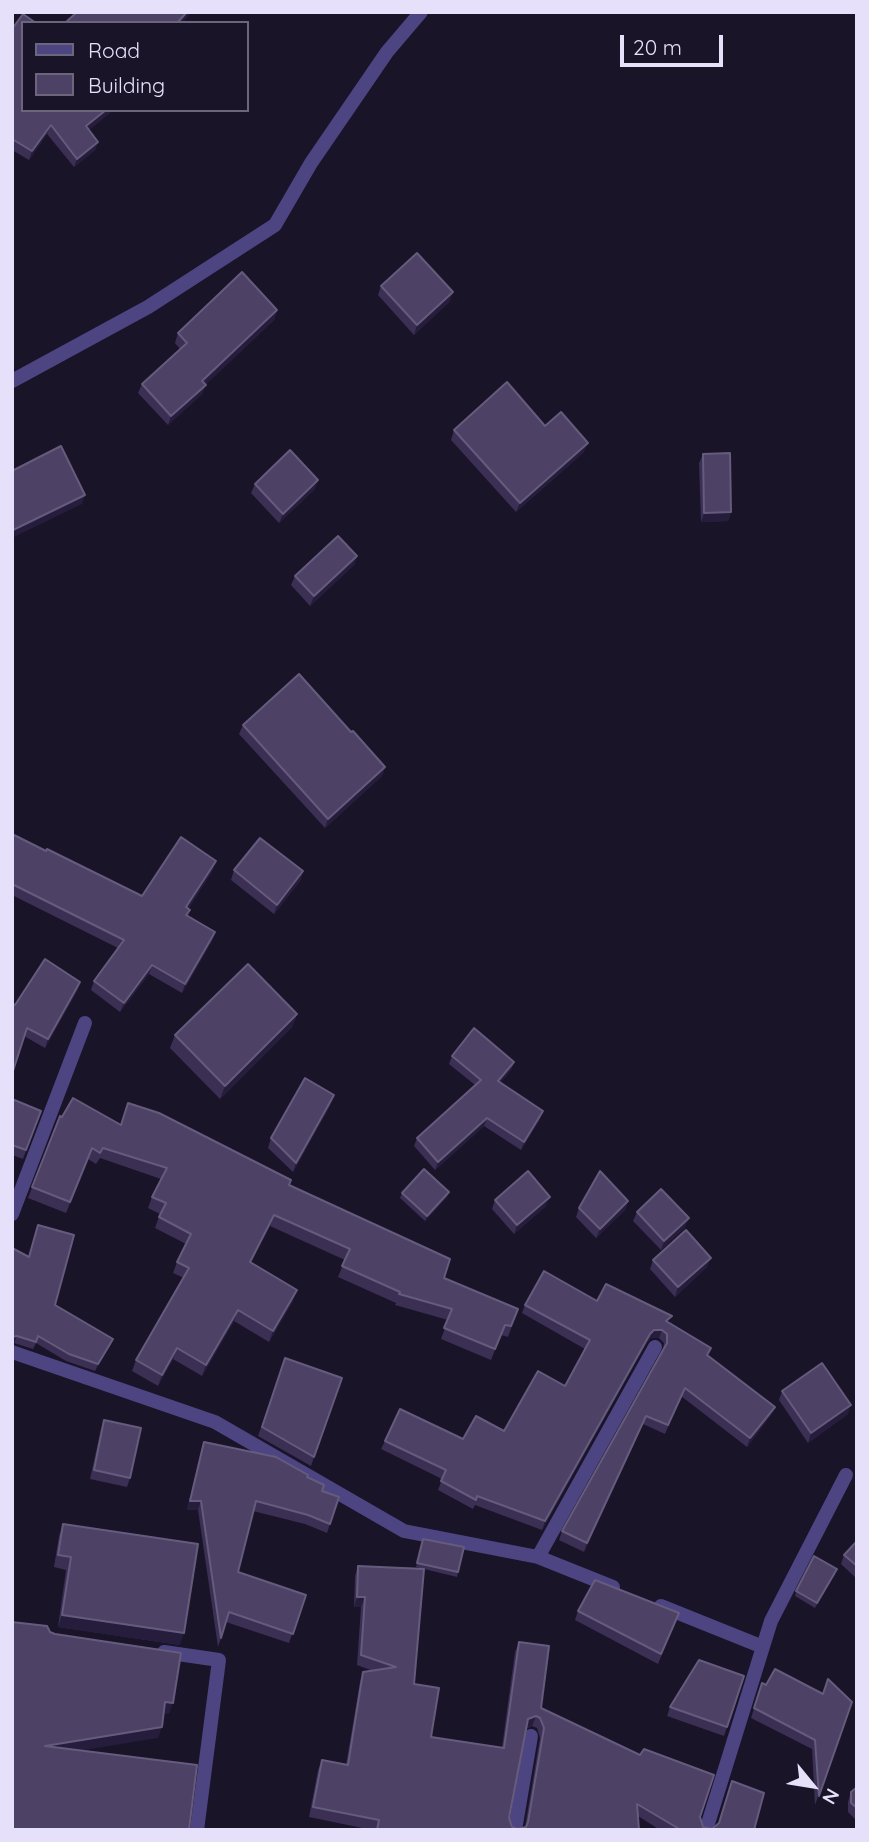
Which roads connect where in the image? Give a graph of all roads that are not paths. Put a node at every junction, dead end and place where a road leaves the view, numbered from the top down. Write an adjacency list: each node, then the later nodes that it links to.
1 (421, 12): 2 (street)
2 (12, 381)
3 (85, 1023): 4 (street)
4 (12, 1214)
5 (655, 1347): 8 (street)
6 (12, 1352): 8 (street)
7 (845, 1475): 11 (street)
8 (538, 1558): 9 (street)
9 (625, 1592)
10 (650, 1602): 11 (street)
11 (763, 1647): 16 (street)
12 (155, 1651): 14 (street)
13 (531, 1736): 15 (street)
14 (197, 1830)
15 (516, 1830)
16 (706, 1830)

